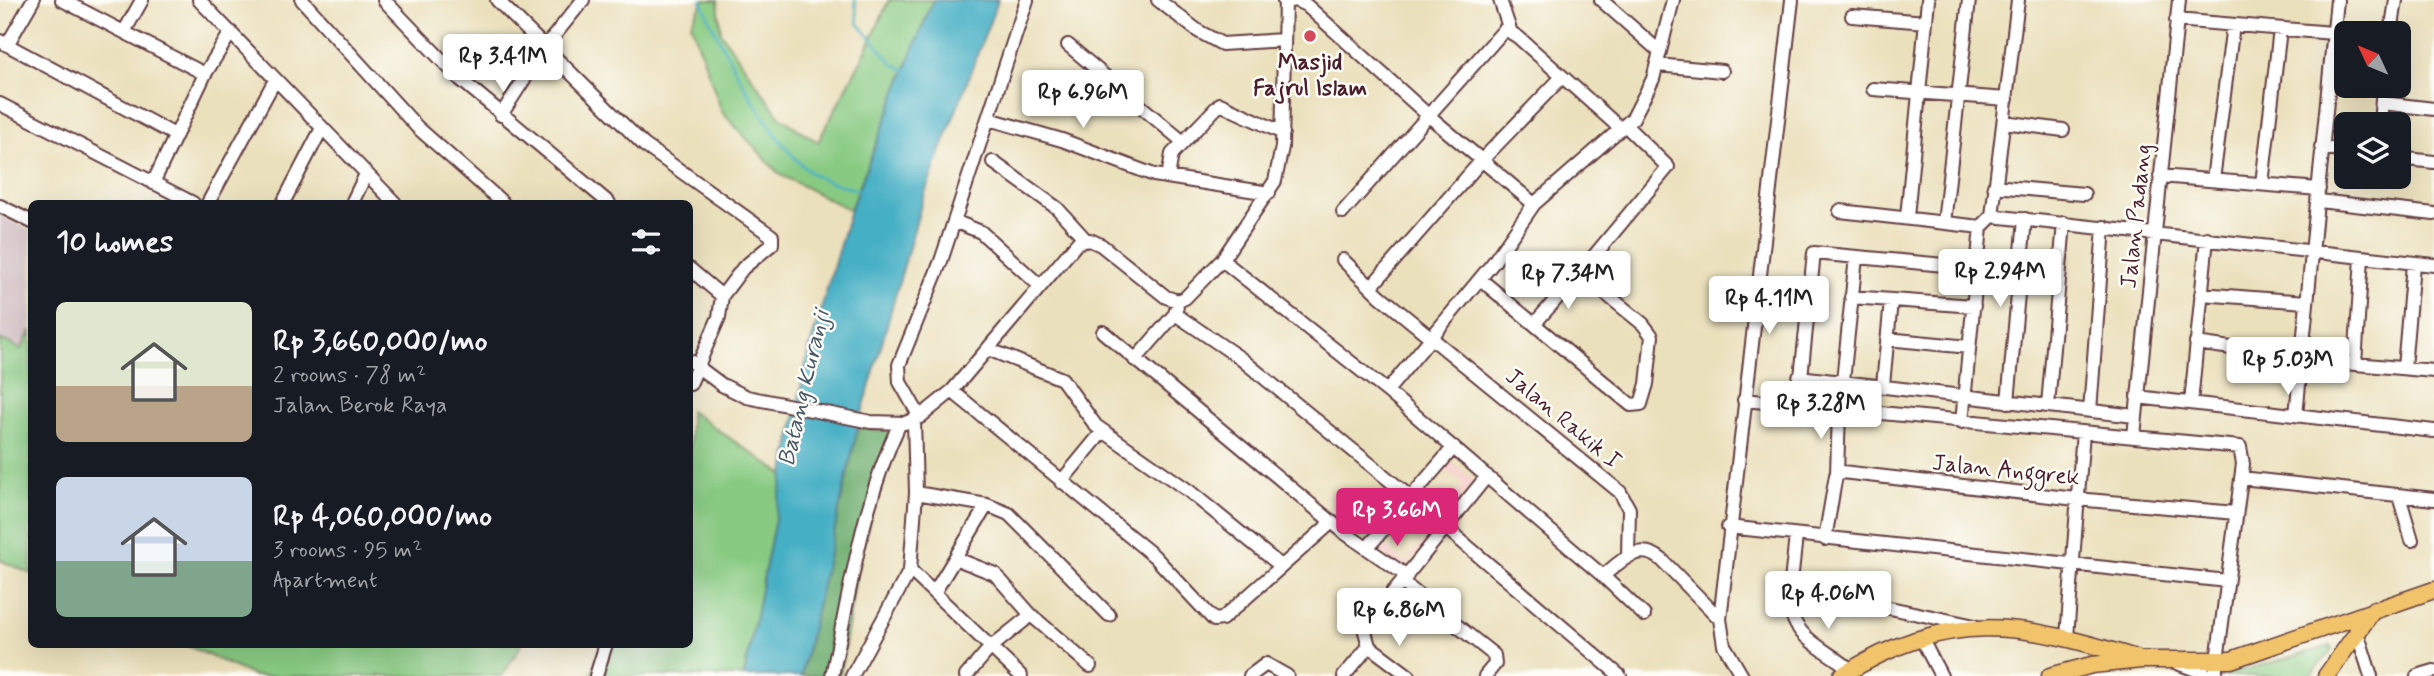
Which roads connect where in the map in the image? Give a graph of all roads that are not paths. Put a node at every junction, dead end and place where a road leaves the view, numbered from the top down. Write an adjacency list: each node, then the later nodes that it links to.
1 (33, 0): 33 (street)
2 (142, 0): 29 (street)
3 (199, 0): 30 (street)
4 (384, 0): 51 (street)
5 (497, 0): 35 (street)
6 (583, 0): 35 (street)
7 (1027, 0): 53 (street)
8 (1158, 0): 32 (street)
9 (1500, 0): 28 (street)
10 (1601, 0): 36 (street)
11 (1673, 0): 36 (street)
12 (1793, 0): 142 (street)
13 (1928, 0): 25 (street)
14 (1969, 0): 43 (street)
15 (2018, 0): 45 (street)
16 (2179, 0): 23 (street, Jalan Padang)
17 (2337, 0): 31 (street)
18 (2396, 0): 24 (street)
19 (66, 1): 29 (street)
20 (1284, 1): 32 (street); 52 (street)
21 (310, 3): 82 (street)
22 (1852, 16): 25 (street)
23 (2176, 20): 26 (street); 68 (street, Jalan Padang)
24 (2393, 21)
25 (1926, 23): 42 (street)
26 (2233, 25): 27 (street); 70 (street)
27 (2280, 29): 31 (street); 72 (street)
28 (1510, 30): 39 (street); 52 (street)
29 (124, 32): 38 (street)
30 (231, 32): 38 (street); 40 (street)
31 (2333, 33): 61 (street)
32 (1283, 40): 58 (street)
33 (3, 43): 59 (street)
34 (1068, 45): 60 (street)
35 (545, 47): 51 (street); 115 (street)
36 (1658, 58): 37 (street); 55 (street)
37 (1722, 71)
38 (205, 74): 59 (street)
39 (1562, 77): 55 (street); 64 (street)
40 (275, 80): 56 (street); 78 (street)
41 (1873, 89): 42 (street)
42 (1919, 91): 43 (street); 90 (street)
43 (1958, 94): 45 (street); 94 (street)
44 (2382, 98): 47 (street)
45 (2007, 99): 54 (street)
46 (2434, 102): 49 (street)
47 (2382, 103): 49 (street); 50 (street)
48 (0, 104): 71 (street)
49 (2434, 109)
50 (2381, 112)
51 (501, 115): 83 (street)
52 (1429, 116): 64 (street); 87 (street)
53 (989, 119): 69 (street); 93 (street)
54 (2004, 122): 57 (street); 73 (street)
55 (1623, 127): 84 (street); 110 (street)
56 (322, 128): 67 (street); 79 (street)
57 (2063, 130)
58 (1283, 133): 60 (street); 74 (street)
59 (175, 135): 71 (street)
60 (1182, 141): 69 (street)
61 (2321, 147): 62 (street); 76 (street)
62 (2334, 149)
63 (2411, 159): 66 (street)
64 (1482, 160): 84 (street); 113 (street)
65 (993, 162): 100 (street)
66 (2434, 162)
67 (366, 174): 80 (street); 81 (street)
68 (2160, 176): 70 (street); 98 (street, Jalan Padang)
69 (1168, 177): 74 (street)
70 (2213, 180): 72 (street)
71 (153, 183): 77 (street)
72 (2262, 184): 76 (street)
73 (1994, 186): 75 (street); 89 (street)
74 (1269, 193): 104 (street)
75 (2084, 194)
76 (2319, 195): 88 (street); 101 (street)
77 (187, 200)
78 (210, 200)
79 (285, 200)
80 (353, 200)
81 (392, 200)
82 (500, 200)
83 (605, 200)
84 (1534, 204): 111 (street)
85 (0, 206): 92 (street)
86 (1840, 211): 90 (street)
87 (1343, 212)
88 (2434, 214)
89 (1992, 216): 91 (street); 96 (street)
90 (1907, 217): 94 (street)
91 (2025, 219): 95 (street); 143 (street)
92 (28, 220)
93 (954, 221): 112 (street); 151 (street)
94 (1944, 223): 96 (street)
95 (2064, 223): 97 (street); 145 (street)
96 (1982, 227): 108 (street)
97 (2104, 227): 98 (street); 148 (street)
98 (2154, 232): 99 (street); 141 (street, Jalan Padang)
99 (2207, 237): 101 (street); 114 (street)
100 (1087, 240): 112 (street); 120 (street)
101 (2313, 251): 103 (street); 118 (street)
102 (1856, 257): 108 (street); 116 (street); 135 (street)
103 (2362, 258): 106 (street); 131 (street)
104 (1222, 260): 120 (street); 139 (street)
105 (1343, 260): 113 (street, Jalan Rakik I)
106 (2413, 264): 107 (street); 133 (street)
107 (2434, 265)
108 (1977, 268): 119 (street)
109 (693, 272): 115 (street)
110 (1579, 274): 121 (street); 121 (street)
111 (1480, 279): 121 (street); 123 (street)
112 (1039, 285): 127 (street)
113 (1371, 287): 123 (street, Jalan Rakik I)
114 (2201, 294): 118 (street); 125 (street)
115 (722, 296): 130 (street)
116 (1851, 297): 117 (street); 136 (street)
117 (1891, 301): 119 (street); 124 (street)
118 (2306, 302): 128 (street)
119 (1973, 306): 126 (street)
120 (1177, 308): 129 (street); 165 (street)
121 (1535, 323)
122 (1103, 332): 129 (street)
123 (1431, 335): 139 (street); 177 (street, Jalan Rakik I)
124 (1887, 339): 126 (street); 137 (street)
125 (2196, 343): 128 (street); 144 (street)
126 (1969, 347): 140 (street)
127 (988, 349): 138 (street); 154 (street)
128 (2300, 358): 131 (street); 149 (street)
129 (1135, 360): 170 (street)
130 (693, 362)
131 (2355, 364): 133 (street)
132 (693, 365): 153 (street)
133 (2404, 368): 134 (street)
134 (2434, 371)
135 (1799, 377): 136 (street); 146 (street)
136 (1843, 381): 137 (street)
137 (1884, 385): 140 (street)
138 (952, 391): 151 (street); 162 (street)
139 (1387, 391): 158 (street)
140 (1966, 396): 143 (street); 152 (street)
141 (2137, 397): 144 (street); 150 (street, Jalan Padang)
142 (1744, 400): 146 (street); 171 (street)
143 (2008, 402): 145 (street)
144 (2191, 403): 149 (street)
145 (2048, 405): 148 (street)
146 (1798, 406): 147 (street)
147 (1839, 410): 152 (street); 159 (street)
148 (2090, 411): 150 (street)
149 (2296, 415): 155 (street)
150 (2135, 416): 157 (street, Jalan Padang)
151 (917, 418): 153 (street); 163 (street)
152 (1962, 422): 156 (street)
153 (899, 425): 207 (street)
154 (1103, 431): 162 (street); 180 (street)
155 (2434, 431)
156 (2083, 432): 157 (street); 166 (street)
157 (2134, 436): 161 (street)
158 (1454, 447): 160 (street); 165 (street)
159 (1837, 474): 166 (street, Jalan Anggrek); 174 (street)
160 (1488, 476): 172 (street); 182 (street)
161 (2241, 478): 164 (street); 169 (street)
162 (1061, 482): 180 (street)
163 (916, 493): 168 (street); 181 (street)
164 (2399, 496): 167 (street); 175 (street)
165 (1410, 497): 176 (street)
166 (2076, 499): 169 (street, Jalan Anggrek); 179 (street)
167 (2434, 499)
168 (987, 505): 178 (street); 189 (street)
169 (2236, 513): 184 (street)
170 (1332, 522): 176 (street); 180 (street)
171 (1728, 527): 173 (street); 191 (street)
172 (1446, 528): 183 (street); 216 (street)
173 (1796, 536): 174 (street); 187 (street)
174 (1825, 538): 179 (street)
175 (2412, 540)
176 (1368, 547): 183 (street)
177 (1628, 555): 182 (street); 191 (street)
178 (957, 559): 186 (street); 188 (street)
179 (2071, 563): 184 (street); 194 (street)
180 (1280, 566)
181 (910, 570): 186 (street); 208 (street)
182 (1603, 576): 190 (street)
183 (1404, 579): 196 (street); 215 (street)
184 (2227, 581): 203 (street)
185 (2434, 590): 193 (main road)
186 (934, 593): 199 (street)
187 (1789, 600): 192 (street); 205 (street)
188 (1031, 615): 199 (street); 202 (street)
189 (1109, 615)
190 (1644, 615)
191 (1720, 619): 217 (street)
192 (1975, 626): 194 (main road); 195 (main road)
193 (2355, 626): 203 (main road); 220 (main road); 221 (street)
194 (2067, 637): 197 (main road)
195 (1922, 638): 205 (main road); 218 (street)
196 (1369, 646): 213 (street); 214 (street)
197 (2095, 646): 200 (main road); 201 (main road)
198 (605, 648): 206 (street)
199 (990, 649): 209 (street); 210 (street)
200 (2141, 660): 201 (main road); 203 (main road)
201 (2092, 665): 219 (main road)
202 (1090, 666)
203 (2215, 671)
204 (2434, 671): 222 (street)
205 (1846, 673)
206 (596, 676)
207 (832, 676)
208 (852, 676)
209 (966, 676)
210 (1021, 676)
211 (1250, 676): 212 (street)
212 (1287, 676)
213 (1345, 676)
214 (1409, 676)
215 (1485, 676)
216 (1620, 676)
217 (1742, 676)
218 (1941, 676)
219 (2050, 676)
220 (2326, 676)
221 (2371, 676)
222 (2417, 676)

